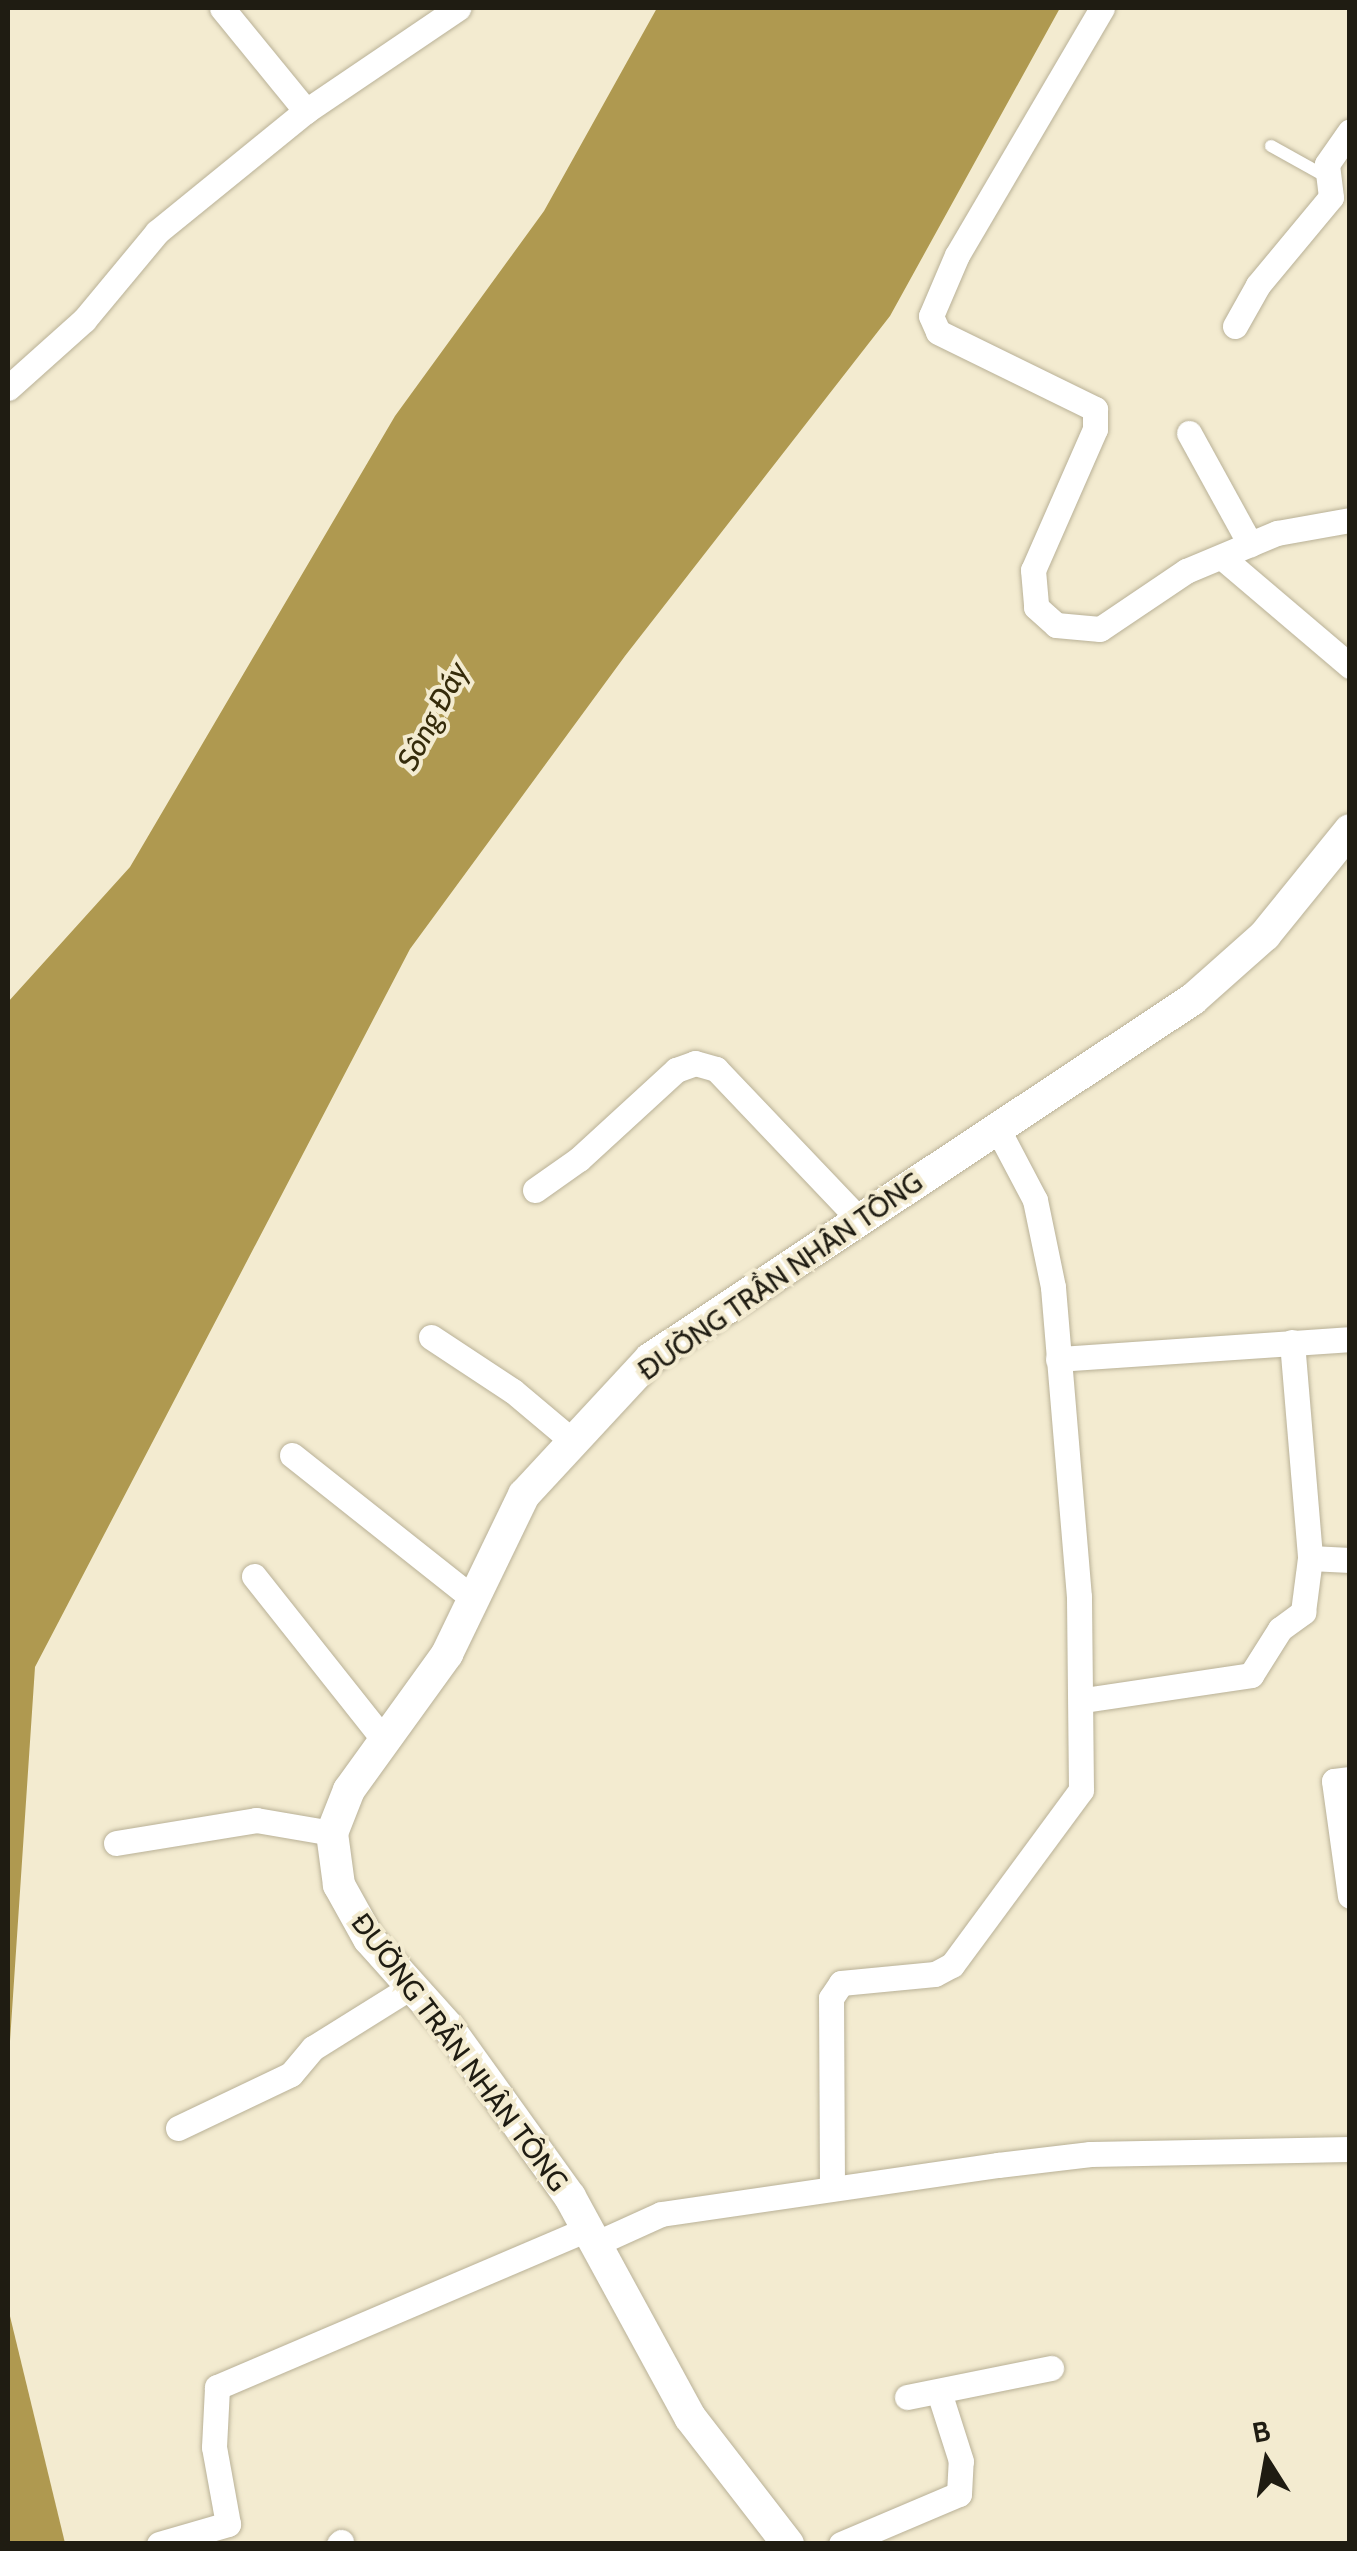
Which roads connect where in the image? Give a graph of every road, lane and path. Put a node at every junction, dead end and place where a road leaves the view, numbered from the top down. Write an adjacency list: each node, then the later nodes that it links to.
1 (222, 8): 4 (street)
2 (458, 8): 4 (street)
3 (1102, 8): 13 (street)
4 (306, 111): 9 (street)
5 (1350, 131): 7 (street)
6 (1271, 146): 7 (lane)
7 (1325, 176): 8 (street)
8 (1235, 326)
9 (8, 388)
10 (1188, 432): 12 (street)
11 (1350, 520): 12 (street)
12 (1250, 544): 13 (street)
13 (1222, 558): 14 (street)
14 (1350, 666)
15 (1350, 830): 16 (street, ĐƯỜNG TRẦN NHÂN TÔNG)
16 (996, 1126): 18 (street, ĐƯỜNG TRẦN NHÂN TÔNG); 22 (street)
17 (535, 1190): 18 (street)
18 (860, 1220): 23 (street, ĐƯỜNG TRẦN NHÂN TÔNG)
19 (431, 1337): 23 (street)
20 (1350, 1339): 21 (street)
21 (1292, 1342): 22 (street); 25 (street)
22 (1058, 1359): 29 (street)
23 (570, 1439): 28 (street, ĐƯỜNG TRẦN NHÂN TÔNG)
24 (292, 1455): 28 (street)
25 (1310, 1558): 26 (street); 29 (street)
26 (1350, 1560)
27 (254, 1576): 30 (street)
28 (474, 1598): 30 (street, ĐƯỜNG TRẦN NHÂN TÔNG)
29 (1084, 1700): 38 (street)
30 (384, 1740): 32 (street, ĐƯỜNG TRẦN NHÂN TÔNG)
31 (1342, 1780): 34 (street)
32 (332, 1834): 33 (street); 35 (street, ĐƯỜNG TRẦN NHÂN TÔNG)
33 (116, 1842)
34 (1350, 1896)
35 (409, 1988): 36 (street); 39 (street, ĐƯỜNG TRẦN NHÂN TÔNG)
36 (178, 2128)
37 (1350, 2149): 38 (street)
38 (832, 2186): 39 (street)
39 (591, 2236): 43 (street); 44 (street, ĐƯỜNG TRẦN NHÂN TÔNG)
40 (1051, 2368): 41 (street)
41 (940, 2392): 42 (street); 45 (street)
42 (907, 2397)
43 (159, 2544)
44 (788, 2544)
45 (841, 2544)

